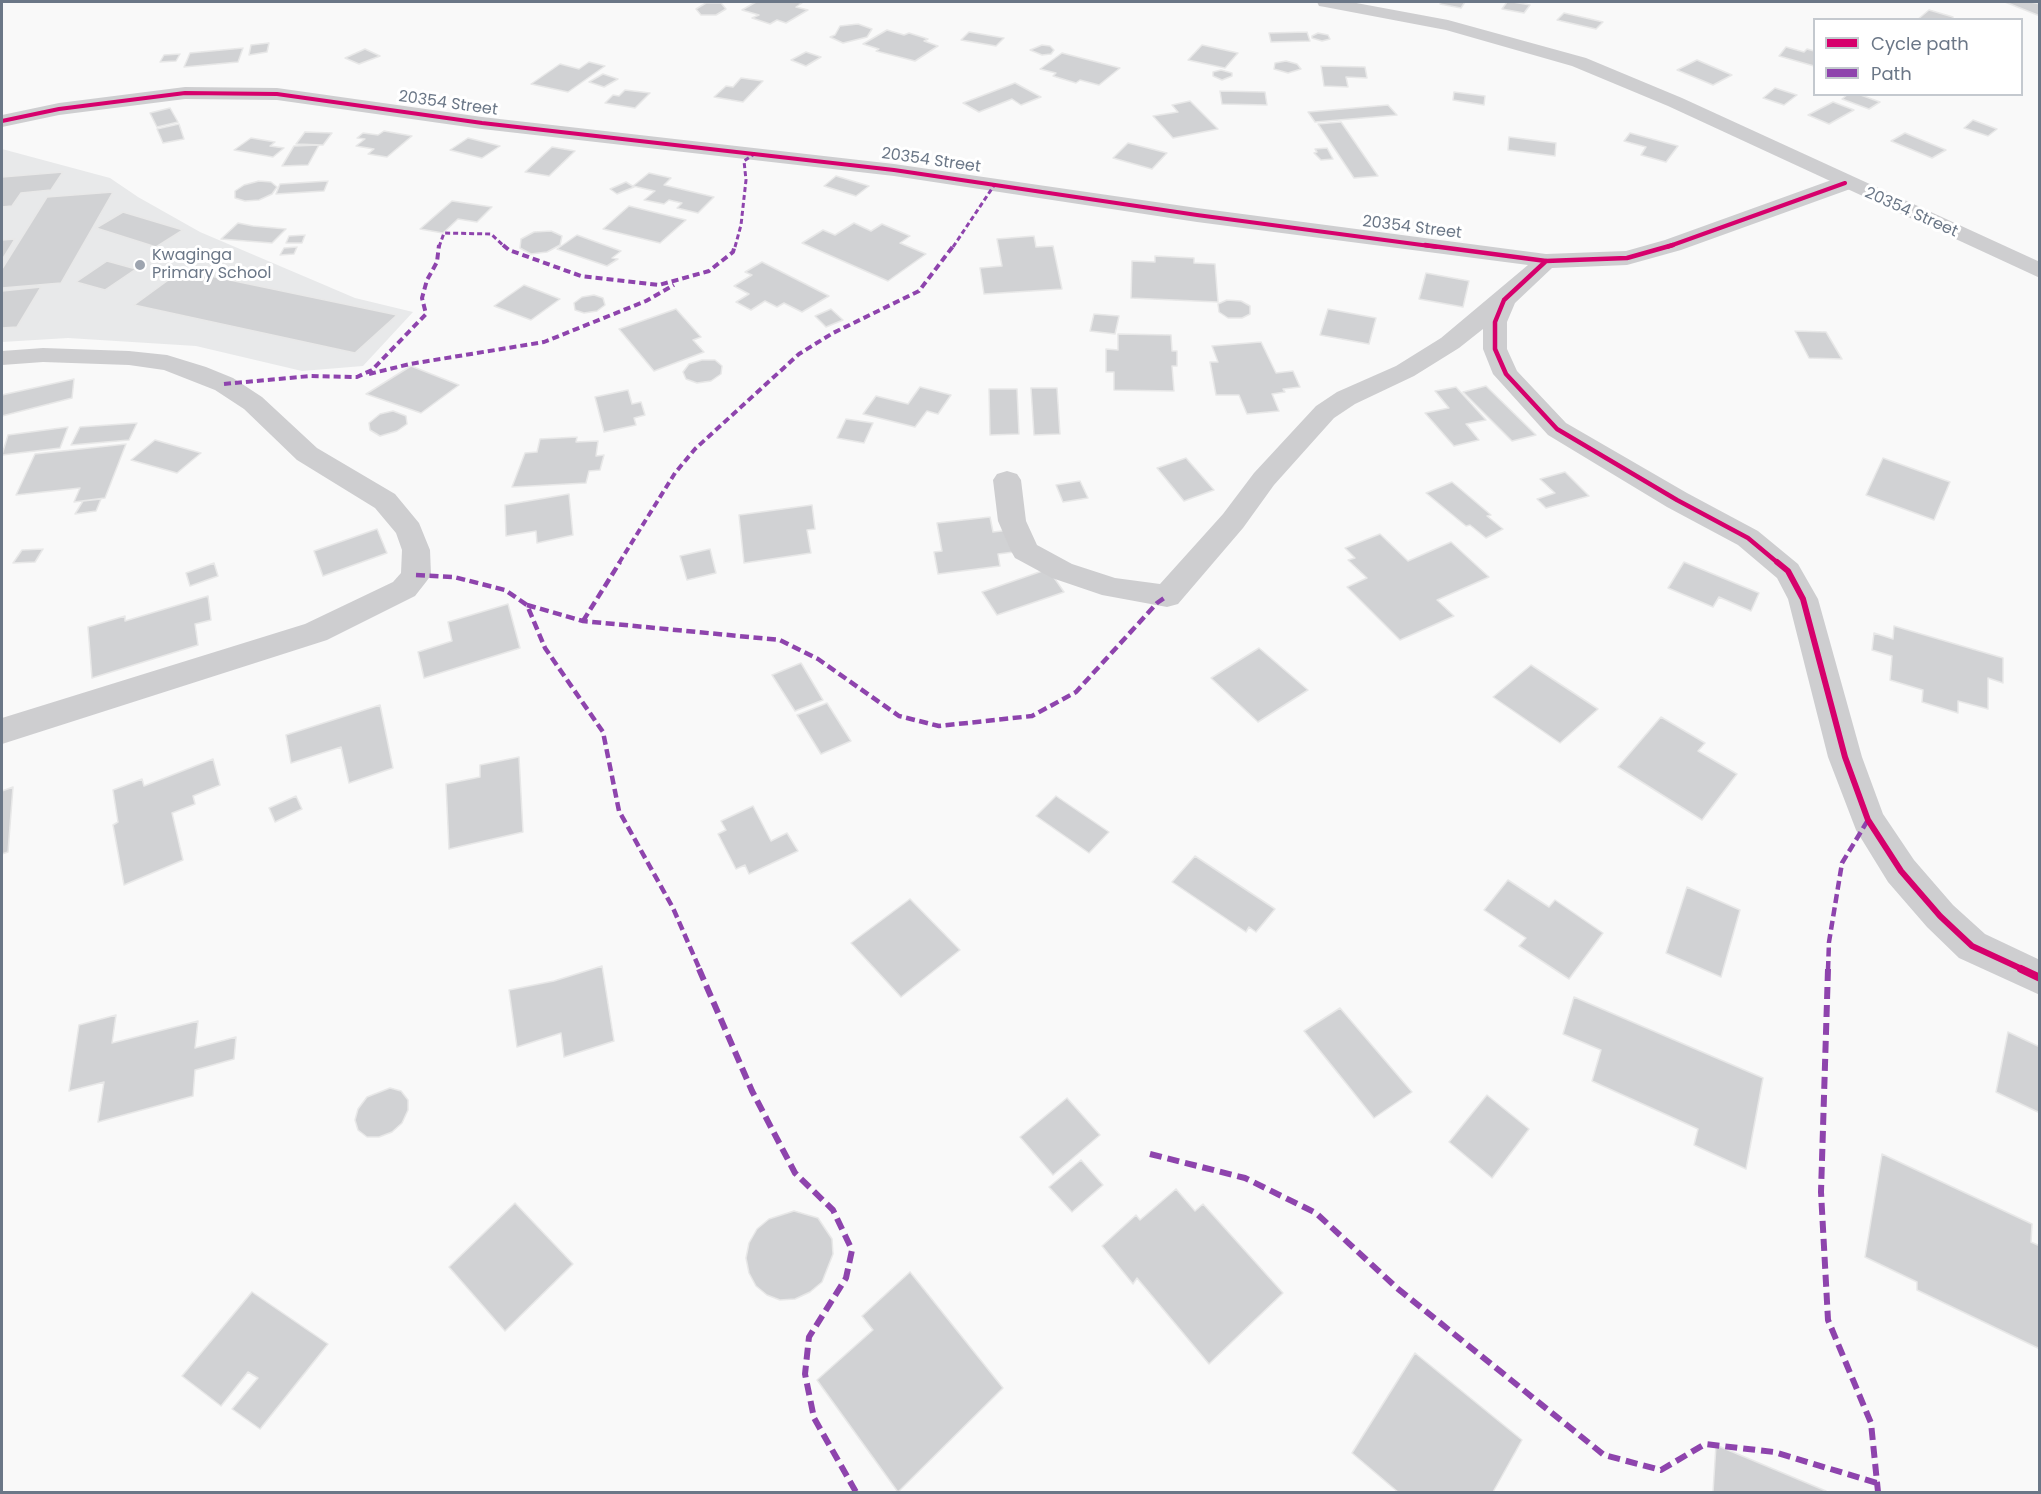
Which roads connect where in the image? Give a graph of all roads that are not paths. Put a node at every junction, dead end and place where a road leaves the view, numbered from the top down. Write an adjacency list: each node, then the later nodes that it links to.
1 (1325, 2): 3 (street)
2 (2, 121): 4 (street, 20354 Street)
3 (1845, 183): 4 (street, 20354 Street); 5 (street, 20354 Street)
4 (1546, 261): 6 (street)
5 (2040, 271)
6 (1504, 300): 8 (street); 10 (street)
7 (2, 358): 9 (street)
8 (1007, 480)
9 (2, 731)
10 (2040, 978)

